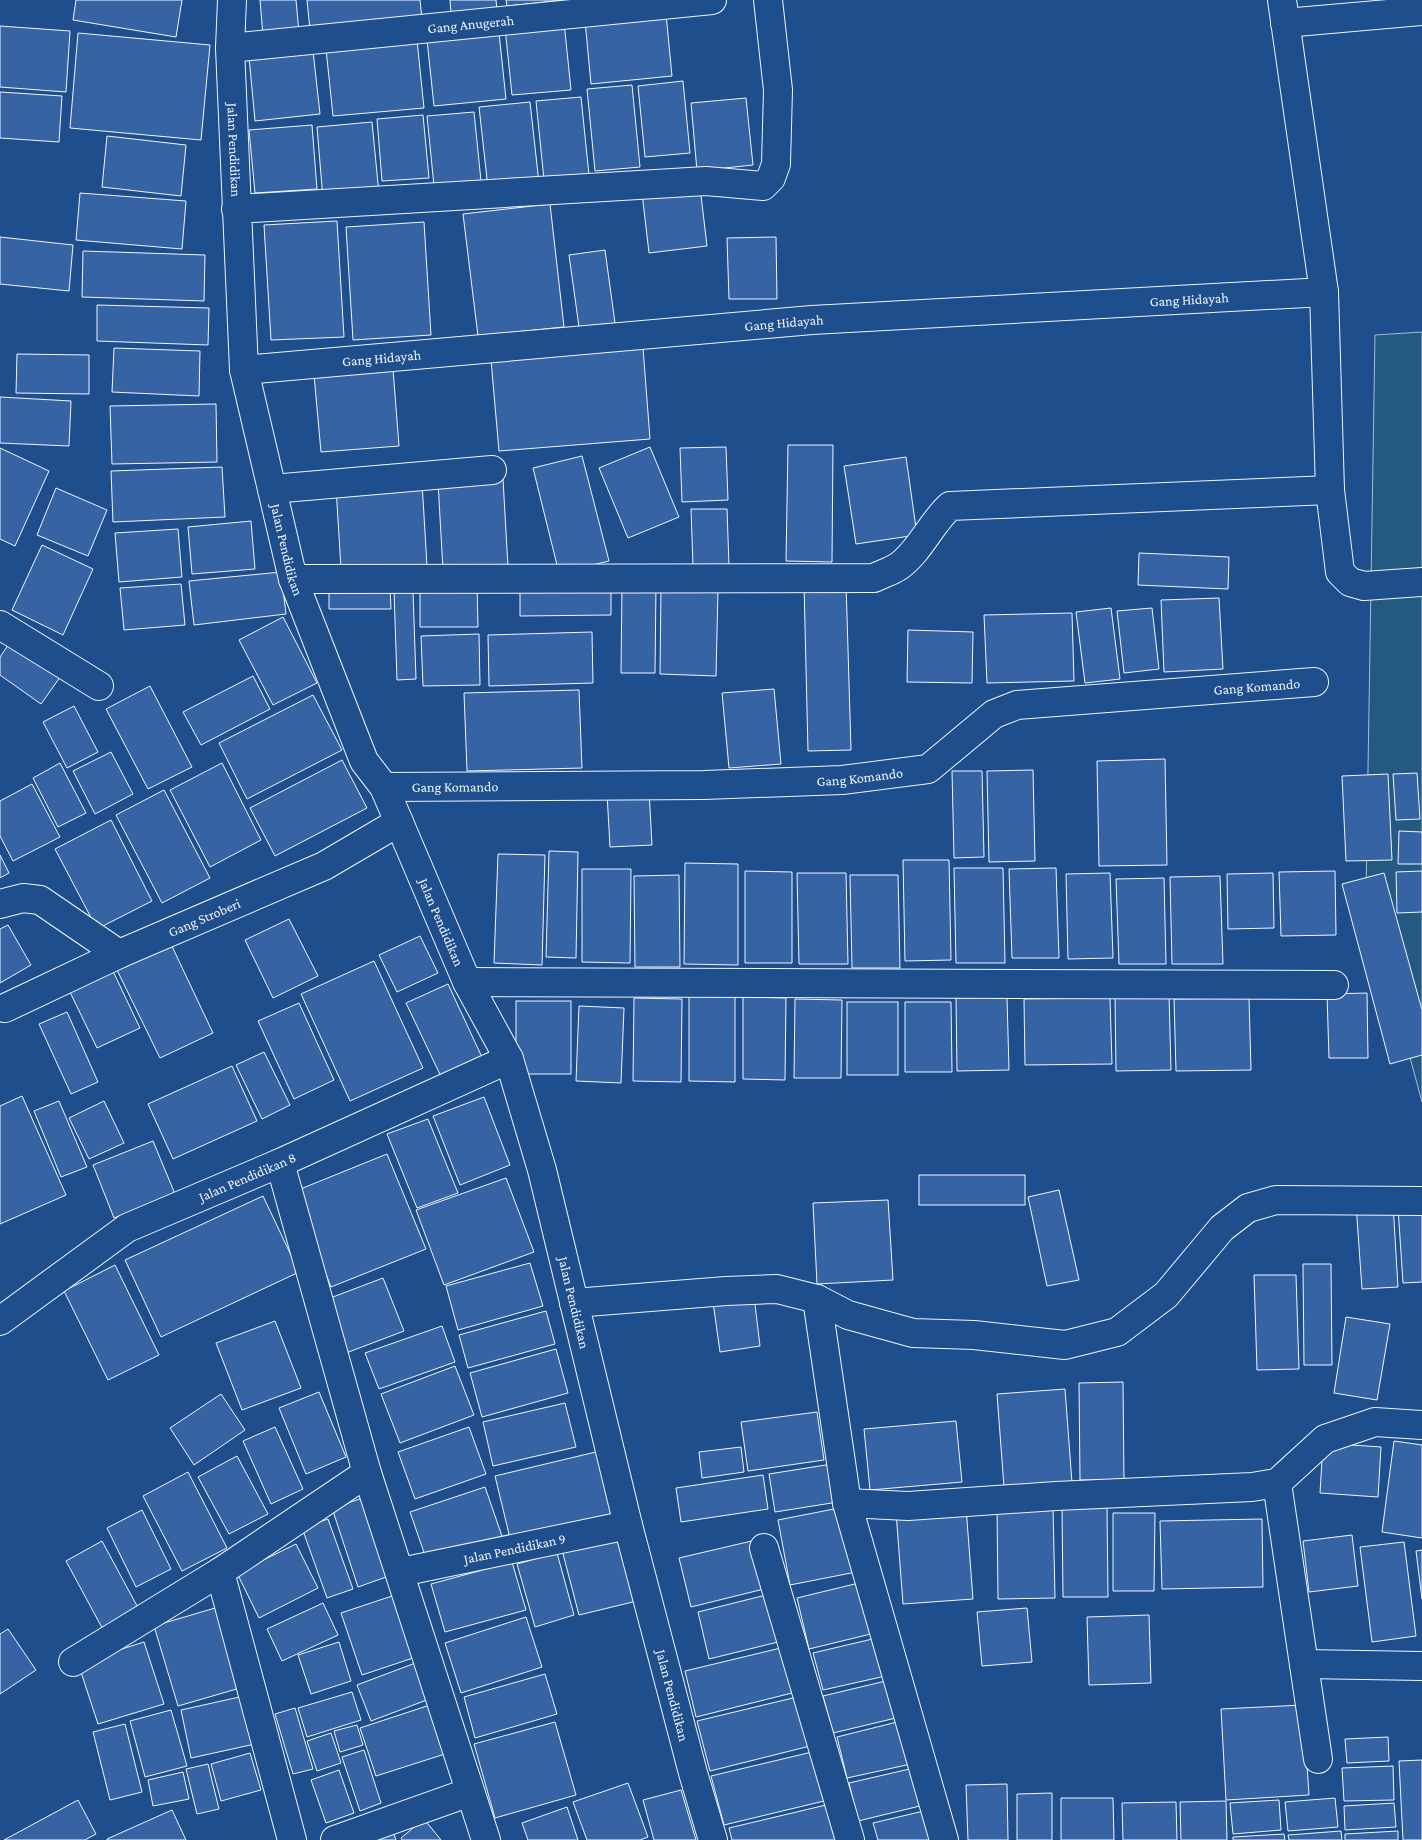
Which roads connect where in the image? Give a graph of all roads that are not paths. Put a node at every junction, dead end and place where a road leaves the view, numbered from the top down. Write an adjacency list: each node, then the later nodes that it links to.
1 (232, 0): 6 (street, Jalan Pendidikan)
2 (712, 0): 6 (street, Gang Anugerah)
3 (768, 0): 7 (street)
4 (1422, 11): 5 (street)
5 (1284, 12): 8 (street)
6 (230, 48): 7 (street, Jalan Pendidikan)
7 (236, 209): 9 (street, Jalan Pendidikan)
8 (1324, 292): 9 (street, Gang Hidayah); 12 (street)
9 (244, 370): 11 (street, Jalan Pendidikan)
10 (492, 470): 11 (street)
11 (272, 489): 13 (street, Jalan Pendidikan)
12 (1330, 490): 13 (street); 14 (street)
13 (293, 579): 18 (street, Jalan Pendidikan)
14 (1422, 582)
15 (0, 625): 17 (street)
16 (1314, 682): 18 (street, Gang Komando)
17 (99, 686)
18 (384, 787): 19 (street, Jalan Pendidikan)
19 (399, 822): 21 (street, Gang Stroberi); 22 (street, Jalan Pendidikan)
20 (0, 904): 21 (street)
21 (119, 954): 24 (street, Gang Stroberi)
22 (467, 982): 23 (street); 25 (street, Jalan Pendidikan)
23 (1334, 985)
24 (6, 1008)
25 (509, 1059): 26 (street, Jalan Pendidikan 8); 29 (street, Jalan Pendidikan)
26 (280, 1163): 30 (street, Jalan Pendidikan 8); 32 (street)
27 (1422, 1201): 28 (street)
28 (817, 1299): 29 (street); 34 (street)
29 (574, 1303): 35 (street, Jalan Pendidikan)
30 (0, 1321)
31 (1422, 1425): 33 (street)
32 (367, 1473): 37 (street); 38 (street)
33 (1277, 1483): 34 (street); 40 (street)
34 (847, 1503): 49 (street)
35 (628, 1525): 38 (street, Jalan Pendidikan 9); 47 (street, Jalan Pendidikan)
36 (764, 1548): 48 (street)
37 (220, 1572): 39 (street); 44 (street)
38 (401, 1572): 43 (street)
39 (73, 1662)
40 (1304, 1664): 41 (street); 42 (street)
41 (1422, 1666)
42 (1318, 1759)
43 (470, 1792): 45 (street); 46 (street)
44 (292, 1840)
45 (335, 1840)
46 (486, 1840)
47 (713, 1840)
48 (850, 1840)
49 (944, 1840)

